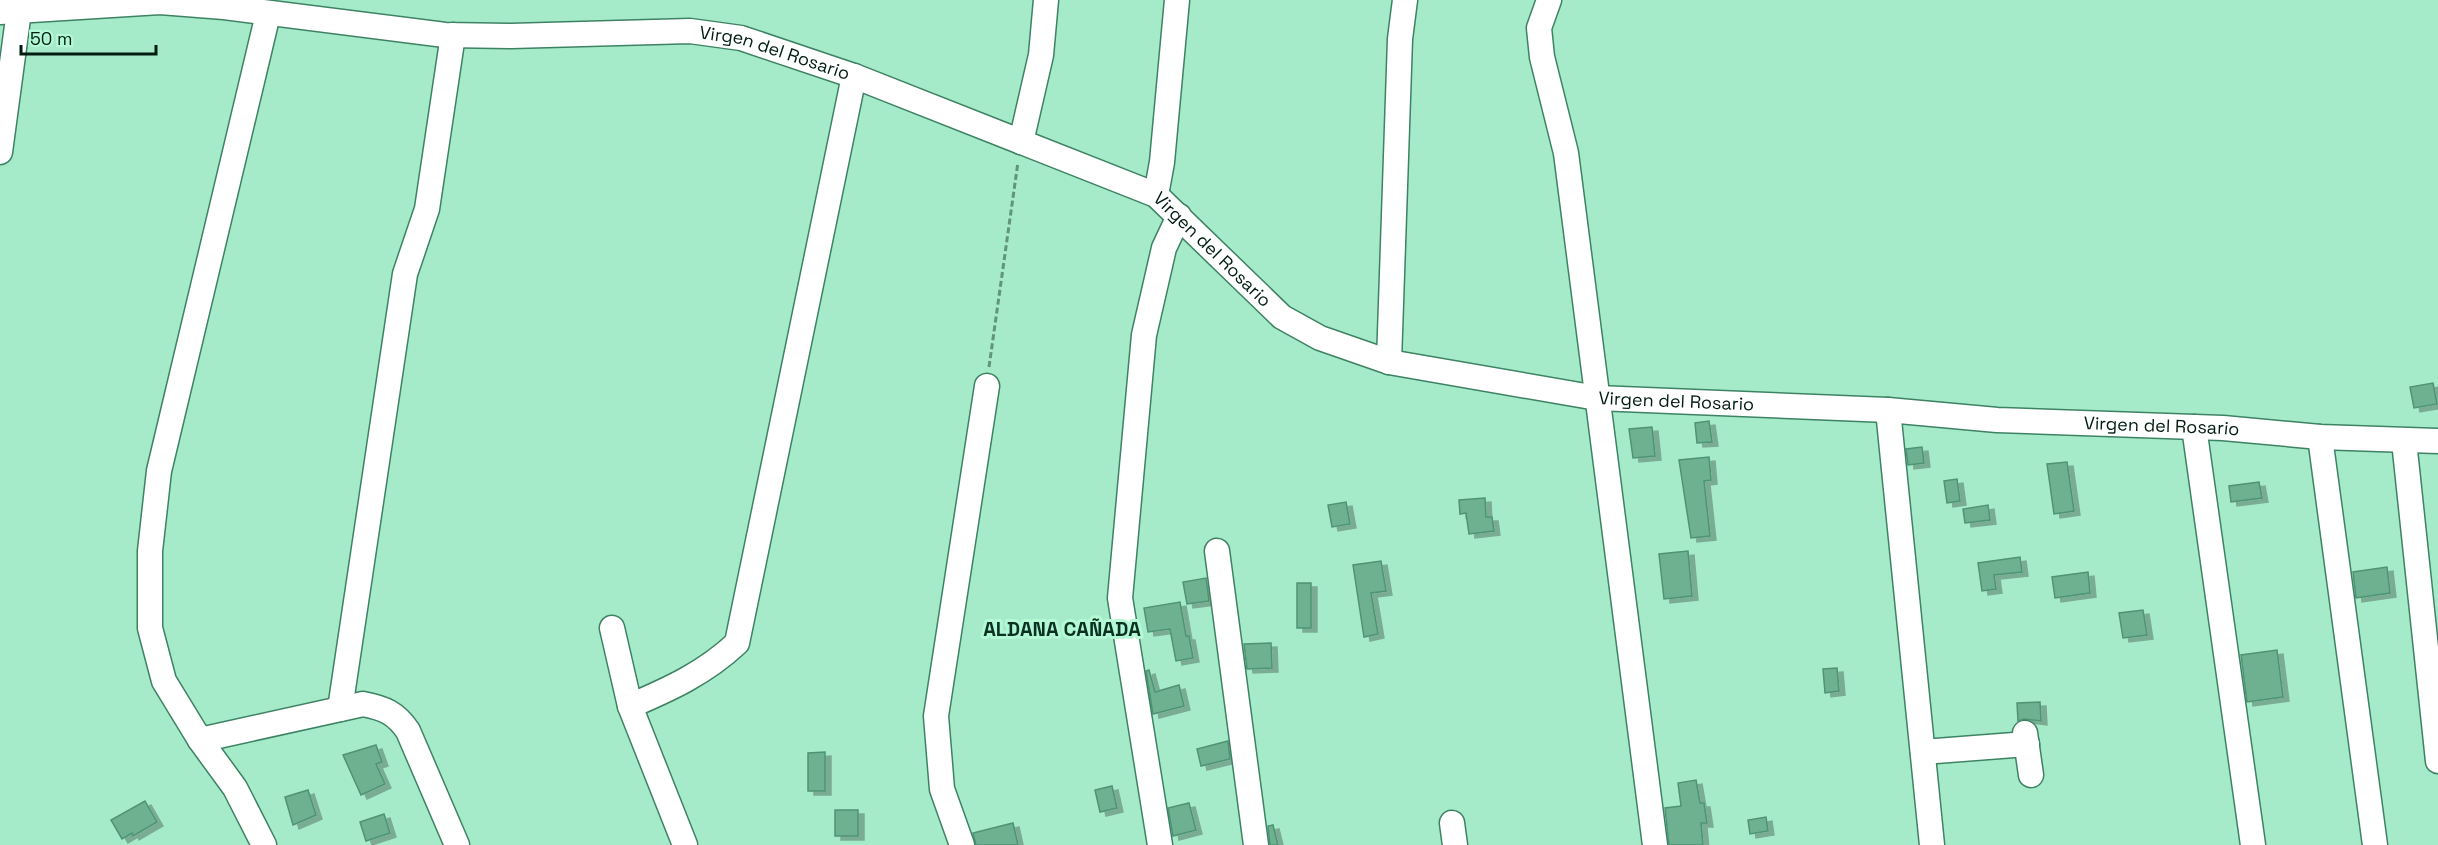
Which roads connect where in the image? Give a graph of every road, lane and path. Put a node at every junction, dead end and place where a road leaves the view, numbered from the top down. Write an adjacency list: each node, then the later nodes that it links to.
1 (1046, 0): 10 (street)
2 (1177, 0): 12 (street)
3 (1405, 0): 14 (street)
4 (1550, 0): 16 (street)
5 (244, 5): 6 (street, Virgen del Rosario); 7 (street, Virgen del Rosario)
6 (10, 12): 11 (street)
7 (268, 14): 8 (street, Virgen del Rosario); 26 (street)
8 (453, 35): 9 (street, Virgen del Rosario); 25 (street)
9 (854, 76): 10 (street, Virgen del Rosario); 24 (street)
10 (1021, 142): 12 (street, Virgen del Rosario); 15 (path)
11 (0, 152)
12 (1156, 195): 13 (street, Virgen del Rosario)
13 (1179, 216): 14 (street, Virgen del Rosario); 34 (street)
14 (1389, 362): 16 (street, Virgen del Rosario)
15 (987, 386): 33 (street)
16 (1597, 398): 17 (street, Virgen del Rosario); 36 (street)
17 (1888, 410): 18 (street, Virgen del Rosario); 27 (street)
18 (2193, 427): 19 (street, Virgen del Rosario); 38 (street)
19 (2320, 437): 20 (street, Virgen del Rosario); 39 (street)
20 (2404, 441): 21 (street, Virgen del Rosario); 28 (street)
21 (2438, 441)
22 (1217, 551): 35 (street)
23 (612, 628): 24 (street)
24 (630, 706): 32 (street)
25 (340, 709): 26 (street); 31 (street)
26 (200, 740): 30 (street)
27 (1923, 752): 29 (street); 37 (street)
28 (2438, 761)
29 (2031, 775)
30 (264, 845)
31 (457, 845)
32 (685, 845)
33 (962, 845)
34 (1160, 845)
35 (1256, 845)
36 (1655, 845)
37 (1932, 845)
38 (2253, 845)
39 (2375, 845)

